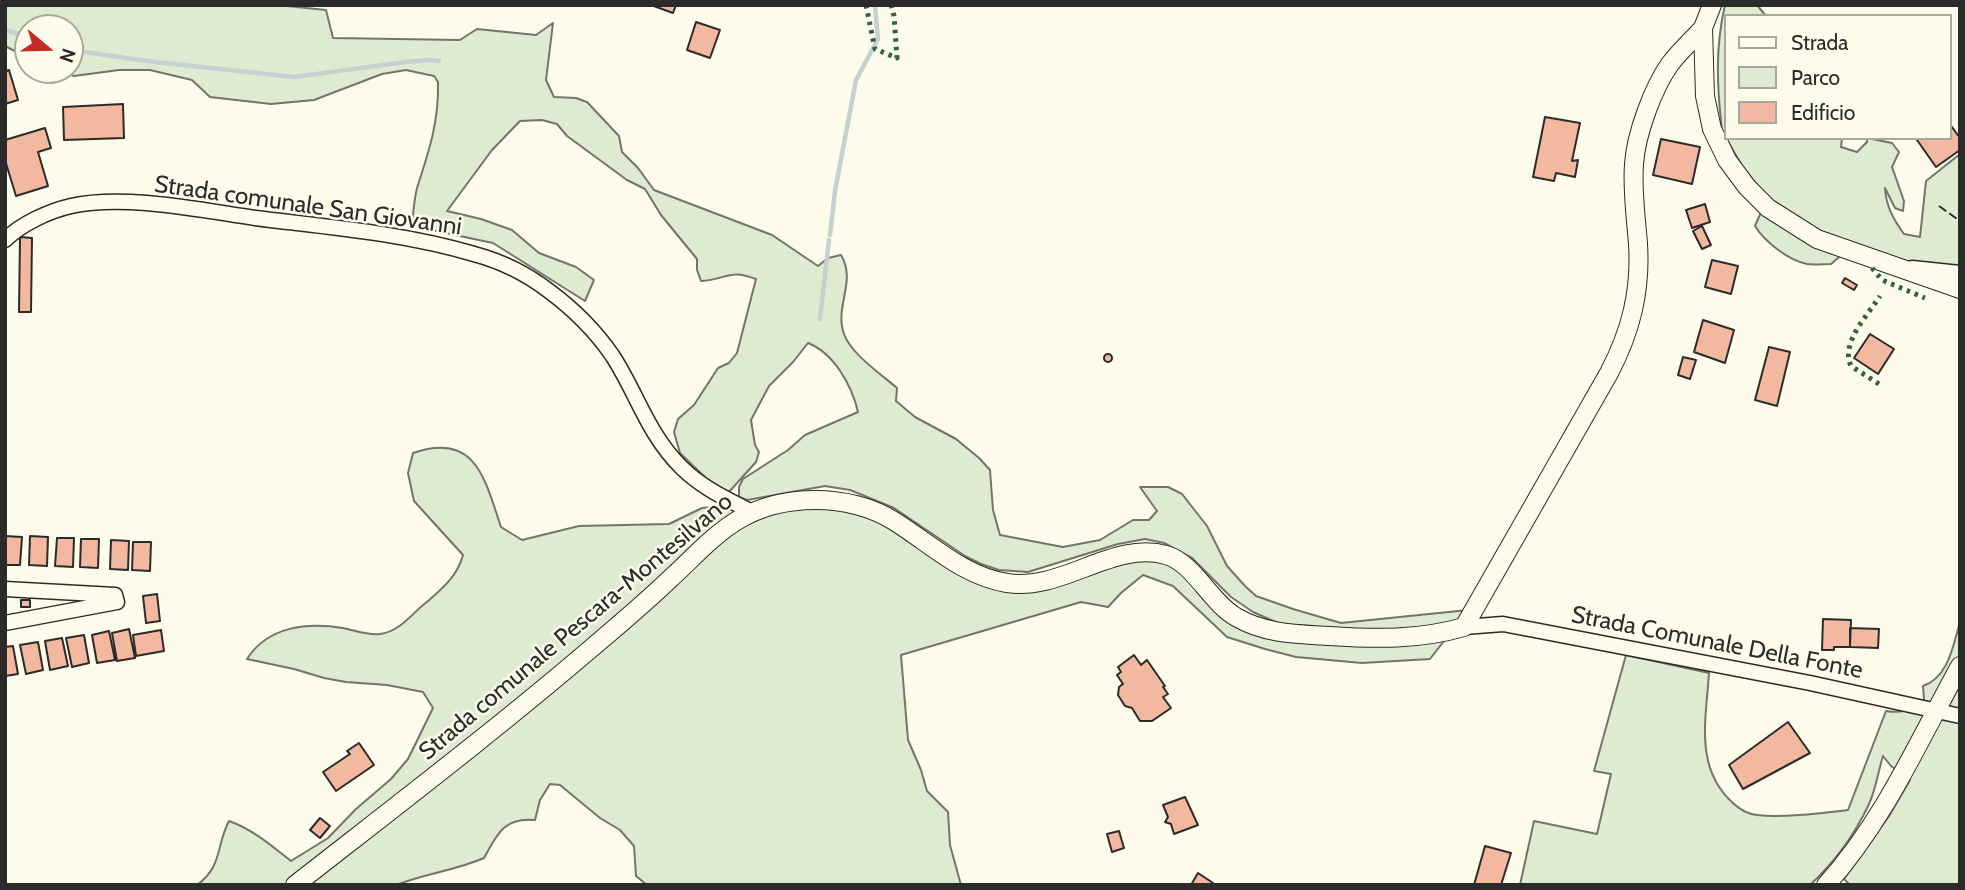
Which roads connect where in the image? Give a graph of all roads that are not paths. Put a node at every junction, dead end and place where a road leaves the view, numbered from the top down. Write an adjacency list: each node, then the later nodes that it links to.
1 (1712, 5): 2 (street)
2 (1703, 28): 4 (street); 10 (street)
3 (5, 240): 7 (street, Strada comunale San Giovanni)
4 (1898, 266): 5 (street); 6 (street)
5 (1960, 273)
6 (1960, 289)
7 (752, 512): 10 (street, Strada comunale Pescara-Montesilvano); 14 (street, Strada comunale Pescara-Montesilvano)
8 (5, 589): 9 (street)
9 (5, 623)
10 (1464, 627): 12 (street, Strada Comunale Della Fonte)
11 (1960, 666): 12 (street)
12 (1935, 711): 13 (street, Strada Comunale Della Fonte); 15 (street)
13 (1960, 716)
14 (295, 885)
15 (1826, 885)

